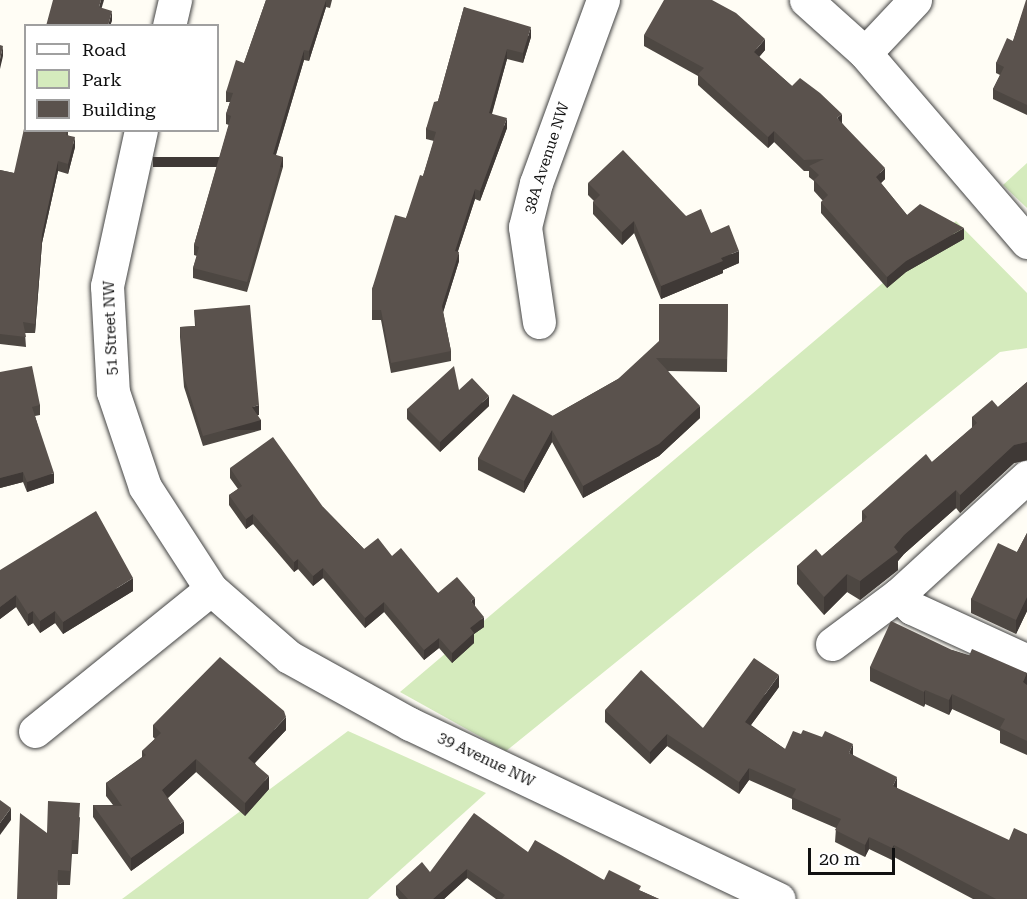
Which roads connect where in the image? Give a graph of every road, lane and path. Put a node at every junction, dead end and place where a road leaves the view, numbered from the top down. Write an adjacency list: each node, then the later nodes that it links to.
1 (176, 0): 5 (street)
2 (603, 0): 9 (street, 38A Avenue NW)
3 (806, 0): 6 (street)
4 (915, 0): 6 (street)
5 (170, 24)
6 (866, 53): 8 (street)
7 (141, 132): 11 (street, 51 Street NW)
8 (1027, 242)
9 (539, 322)
10 (1027, 477): 13 (street)
11 (146, 487): 12 (street, 39 Avenue NW)
12 (211, 589): 16 (street); 17 (street, 39 Avenue NW)
13 (898, 595): 14 (street); 15 (street)
14 (832, 644)
15 (1027, 661)
16 (35, 731)
17 (779, 899)

